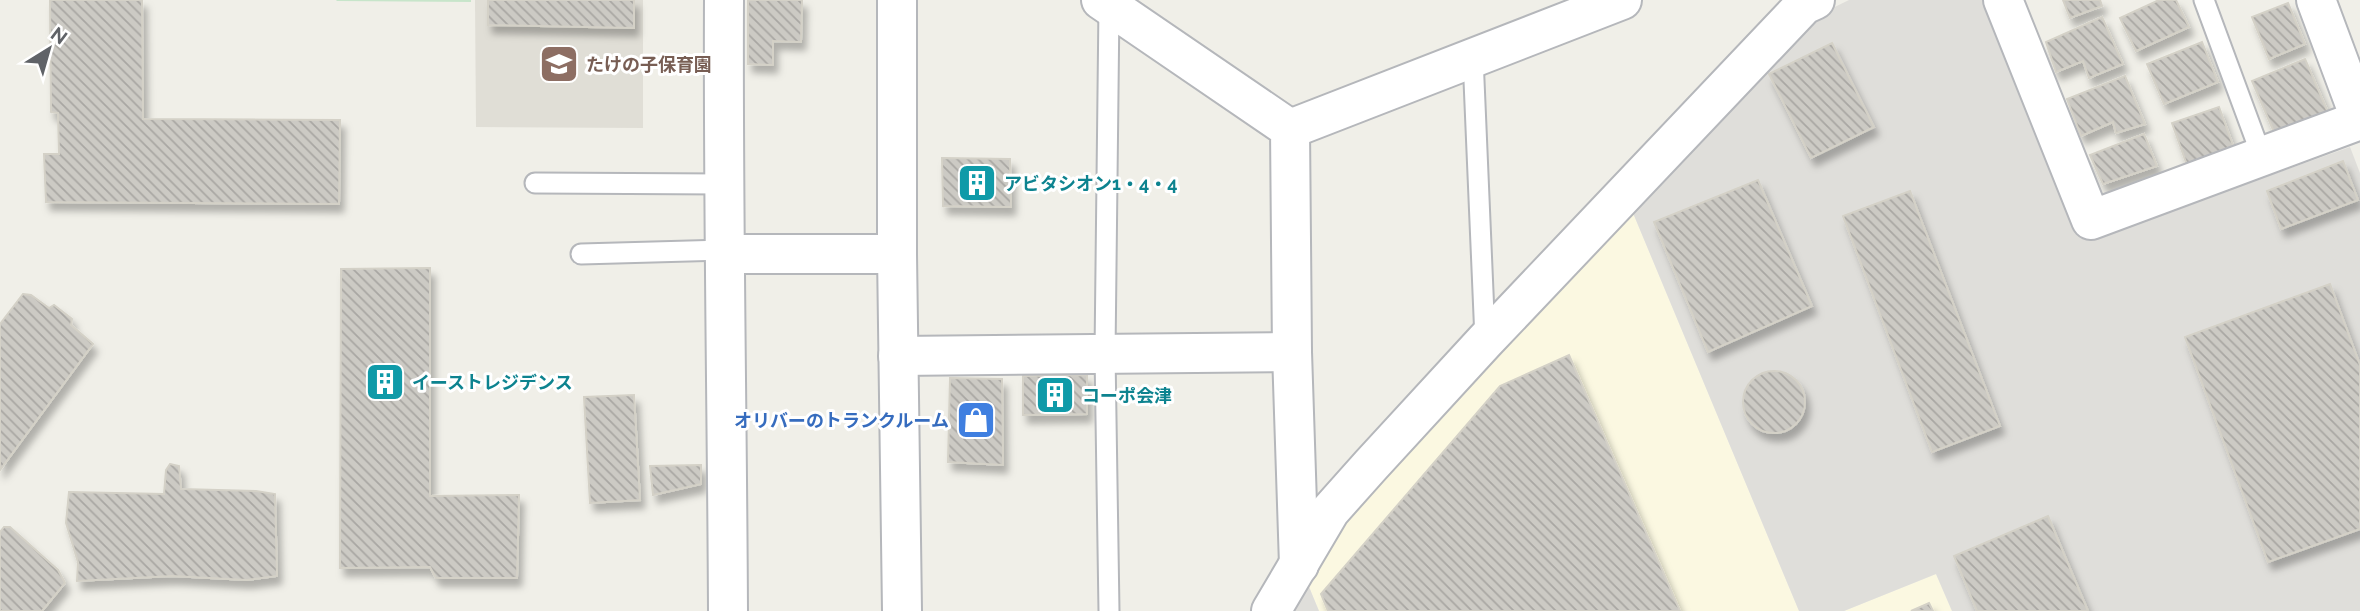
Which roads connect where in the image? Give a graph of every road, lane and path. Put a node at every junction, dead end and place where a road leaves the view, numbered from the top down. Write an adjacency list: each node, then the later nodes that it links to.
1 (724, 0): 14 (street)
2 (897, 0): 17 (street)
3 (1622, 0): 9 (street)
4 (2003, 0): 12 (street)
5 (2204, 0): 12 (lane)
6 (2315, 0): 10 (street)
7 (1110, 2): 11 (street); 20 (lane)
8 (1807, 2): 18 (street)
9 (1474, 57): 11 (street); 18 (lane)
10 (2360, 119): 12 (street)
11 (1290, 129): 19 (street)
12 (2262, 157)
13 (535, 183): 14 (lane)
14 (723, 184): 15 (street)
15 (726, 252): 16 (lane); 17 (street); 23 (street)
16 (581, 254)
17 (897, 254): 21 (street)
18 (1485, 341): 22 (street)
19 (1292, 352): 20 (street); 22 (street)
20 (1105, 354): 21 (street); 25 (lane)
21 (898, 356): 24 (street)
22 (1299, 565): 26 (street)
23 (729, 611)
24 (902, 611)
25 (1110, 611)
26 (1271, 611)

